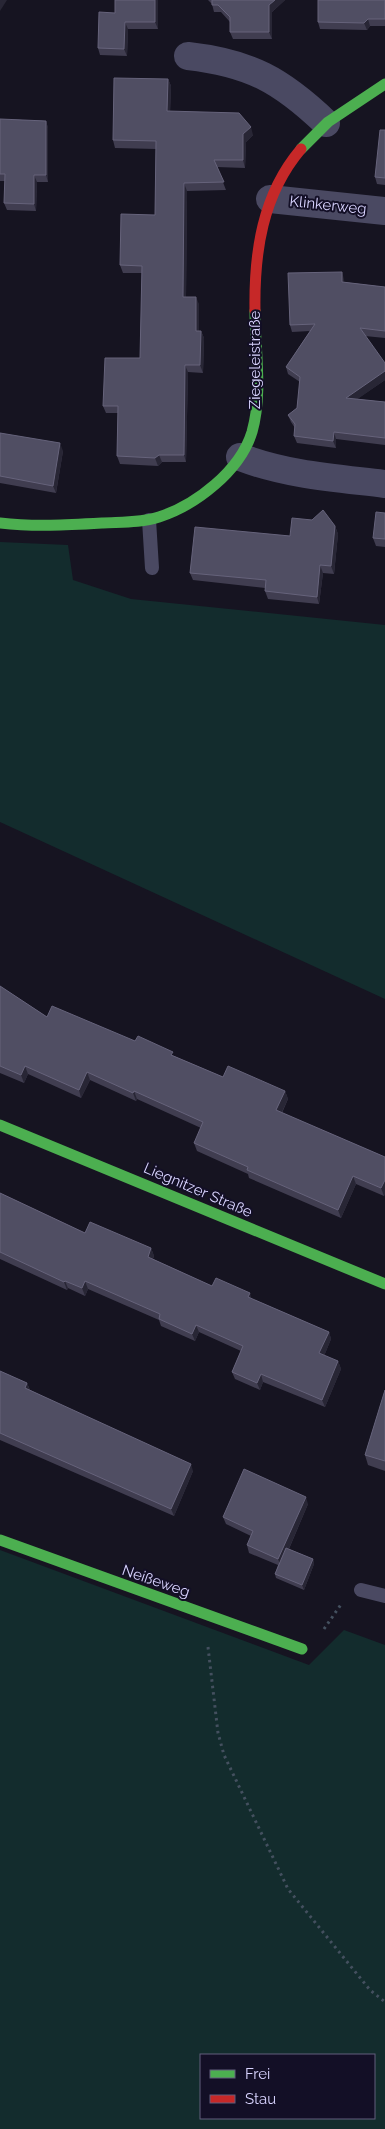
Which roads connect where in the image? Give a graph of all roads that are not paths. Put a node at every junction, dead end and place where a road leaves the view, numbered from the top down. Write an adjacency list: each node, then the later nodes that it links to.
1 (188, 56): 3 (street)
2 (385, 84): 3 (street, Ziegeleistraße)
3 (326, 123): 4 (street, Ziegeleistraße)
4 (270, 199): 5 (street, Klinkerweg); 6 (street, Ziegeleistraße)
5 (385, 211)
6 (240, 458): 7 (street); 8 (street, Ziegeleistraße)
7 (385, 484)
8 (149, 520): 9 (street, Ziegeleistraße); 10 (lane)
9 (0, 523)
10 (152, 568)
11 (0, 1125): 12 (street, Liegnitzer Straße)
12 (385, 1284)
13 (0, 1540): 16 (street, Neißeweg)
14 (361, 1590): 15 (lane)
15 (385, 1596)
16 (302, 1648)

